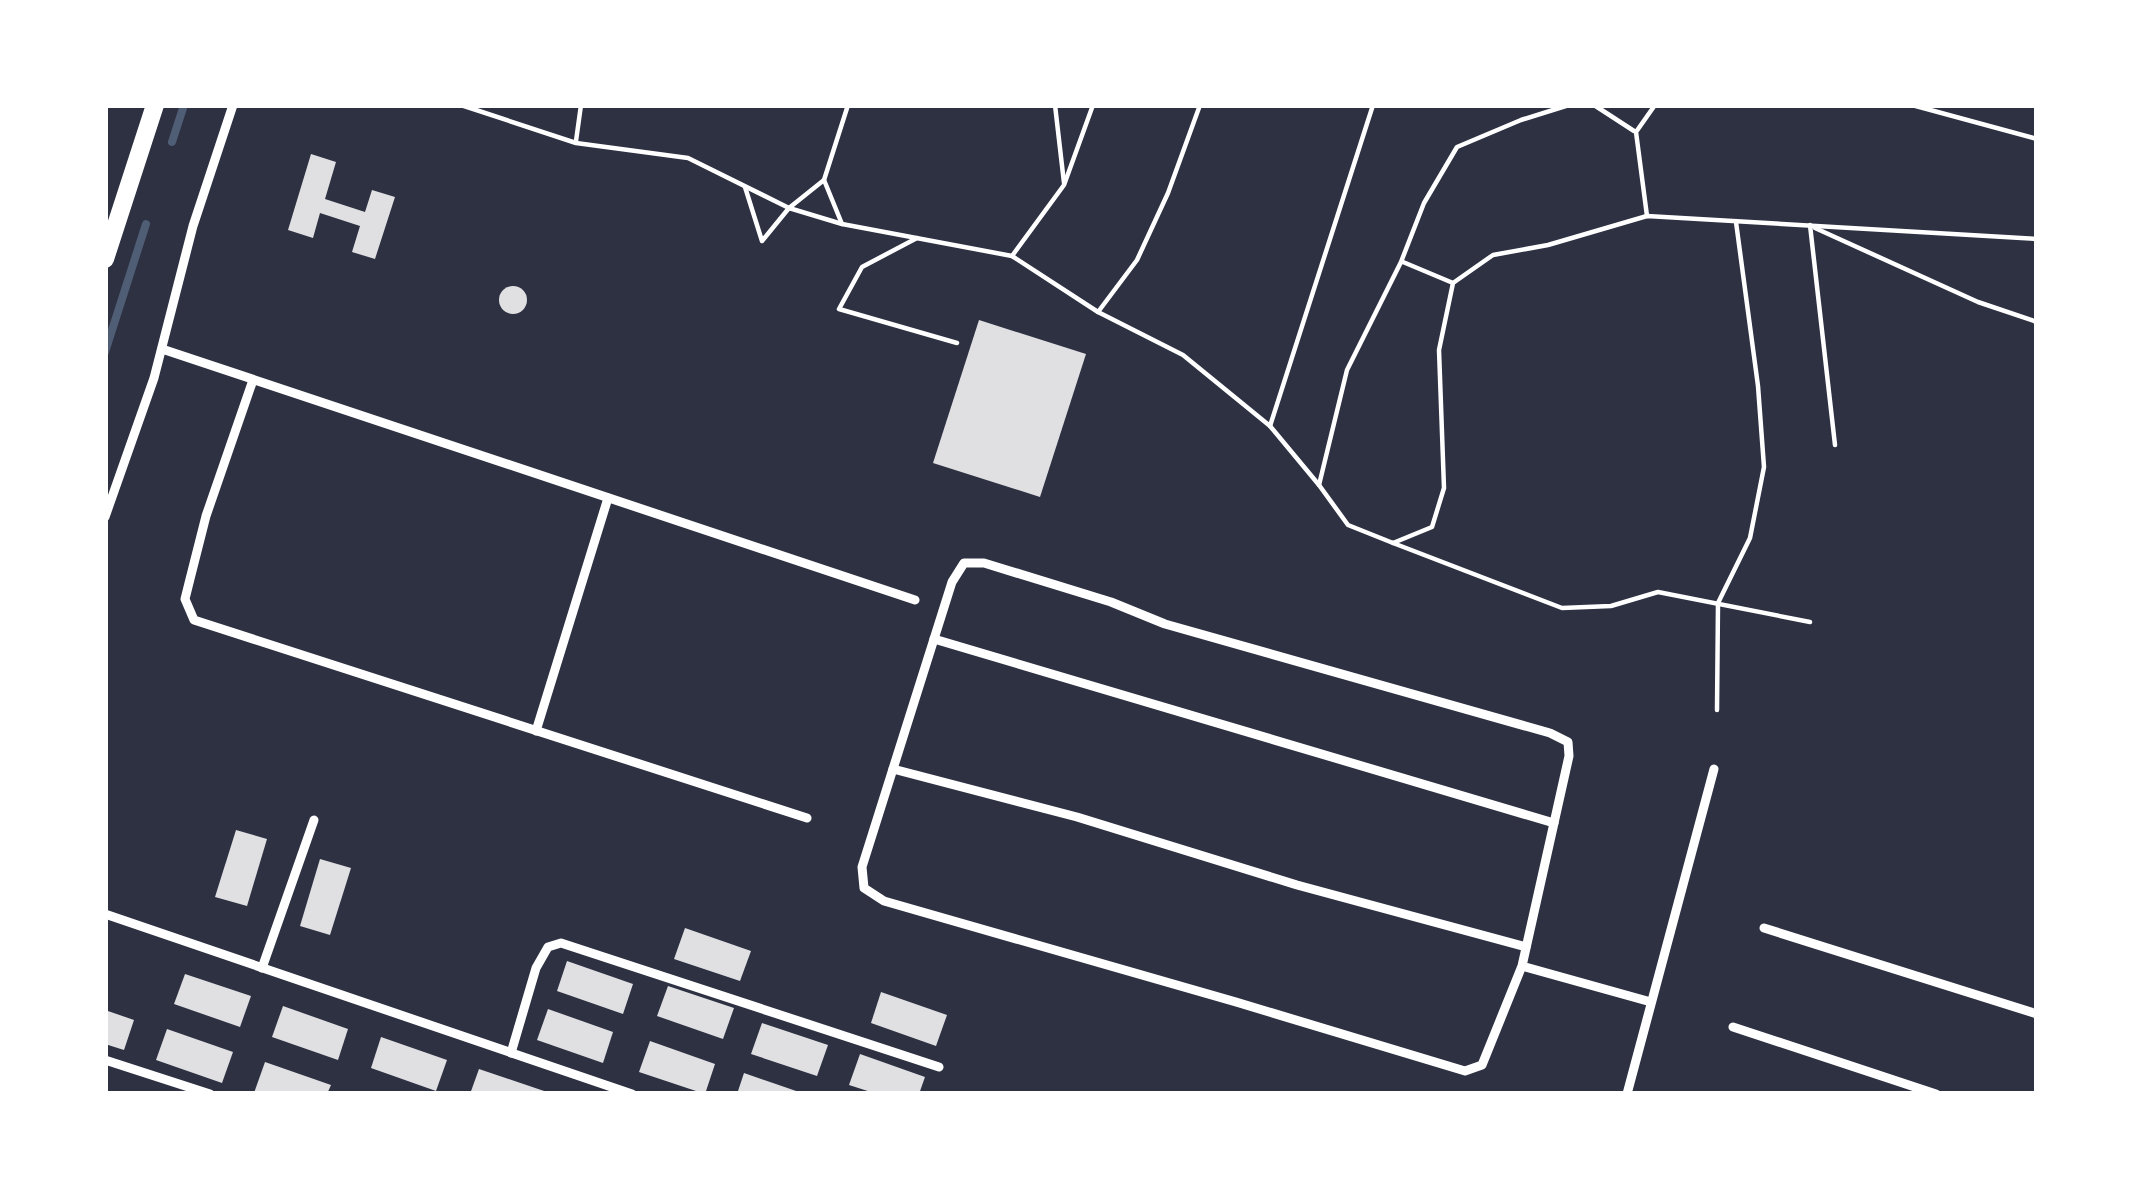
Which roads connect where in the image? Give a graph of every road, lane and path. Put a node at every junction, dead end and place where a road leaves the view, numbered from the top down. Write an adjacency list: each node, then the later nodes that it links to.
1 (154, 105): 29 (highway)
2 (232, 105): 35 (street)
3 (460, 105): 17 (lane)
4 (580, 105): 17 (lane)
5 (848, 105): 18 (lane)
6 (1055, 105): 19 (lane)
7 (1094, 105): 19 (lane)
8 (1200, 105): 32 (lane)
9 (1364, 105): 14 (lane)
10 (1568, 105): 30 (lane)
11 (1594, 105): 15 (lane)
12 (1655, 105): 15 (lane)
13 (1912, 105): 16 (lane)
14 (1373, 106): 37 (lane)
15 (1636, 132): 22 (lane)
16 (2037, 139)
17 (576, 143): 20 (lane)
18 (824, 180): 21 (lane); 24 (lane)
19 (1064, 185): 28 (lane)
20 (745, 186): 21 (lane); 21 (lane)
21 (789, 208): 24 (lane)
22 (1647, 216): 23 (lane); 31 (lane)
23 (1736, 221): 25 (lane); 44 (lane)
24 (842, 224): 26 (lane)
25 (1810, 226): 27 (lane); 33 (lane); 38 (lane)
26 (917, 238): 28 (lane); 34 (lane)
27 (2037, 239)
28 (1012, 256): 32 (lane)
29 (105, 259)
30 (1401, 262): 31 (lane); 39 (lane)
31 (1453, 283): 42 (lane)
32 (1098, 312): 37 (lane)
33 (2037, 322)
34 (957, 343)
35 (162, 349): 36 (street); 41 (street)
36 (253, 380): 40 (street); 48 (street)
37 (1270, 426): 39 (lane)
38 (1834, 445)
39 (1319, 484): 42 (lane)
40 (608, 498): 43 (street); 48 (street)
41 (105, 517)
42 (1393, 543): 44 (lane)
43 (915, 600)
44 (1718, 602): 45 (lane); 47 (lane)
45 (1810, 622)
46 (934, 639): 50 (street); 53 (street); 53 (street)
47 (1717, 710)
48 (536, 731): 51 (street)
49 (1714, 769): 59 (street)
50 (892, 770): 56 (street); 57 (street)
51 (807, 818)
52 (314, 820): 58 (street)
53 (1554, 823): 56 (street)
54 (105, 914): 58 (street)
55 (1764, 928): 60 (street)
56 (1526, 947): 57 (street)
57 (1522, 966): 59 (street)
58 (262, 968): 62 (street)
59 (1652, 1002): 67 (street)
60 (2037, 1014)
61 (1733, 1027): 68 (street)
62 (511, 1053): 64 (street); 66 (street)
63 (105, 1060): 65 (street)
64 (939, 1067)
65 (210, 1094)
66 (632, 1094)
67 (1627, 1094)
68 (1936, 1094)

